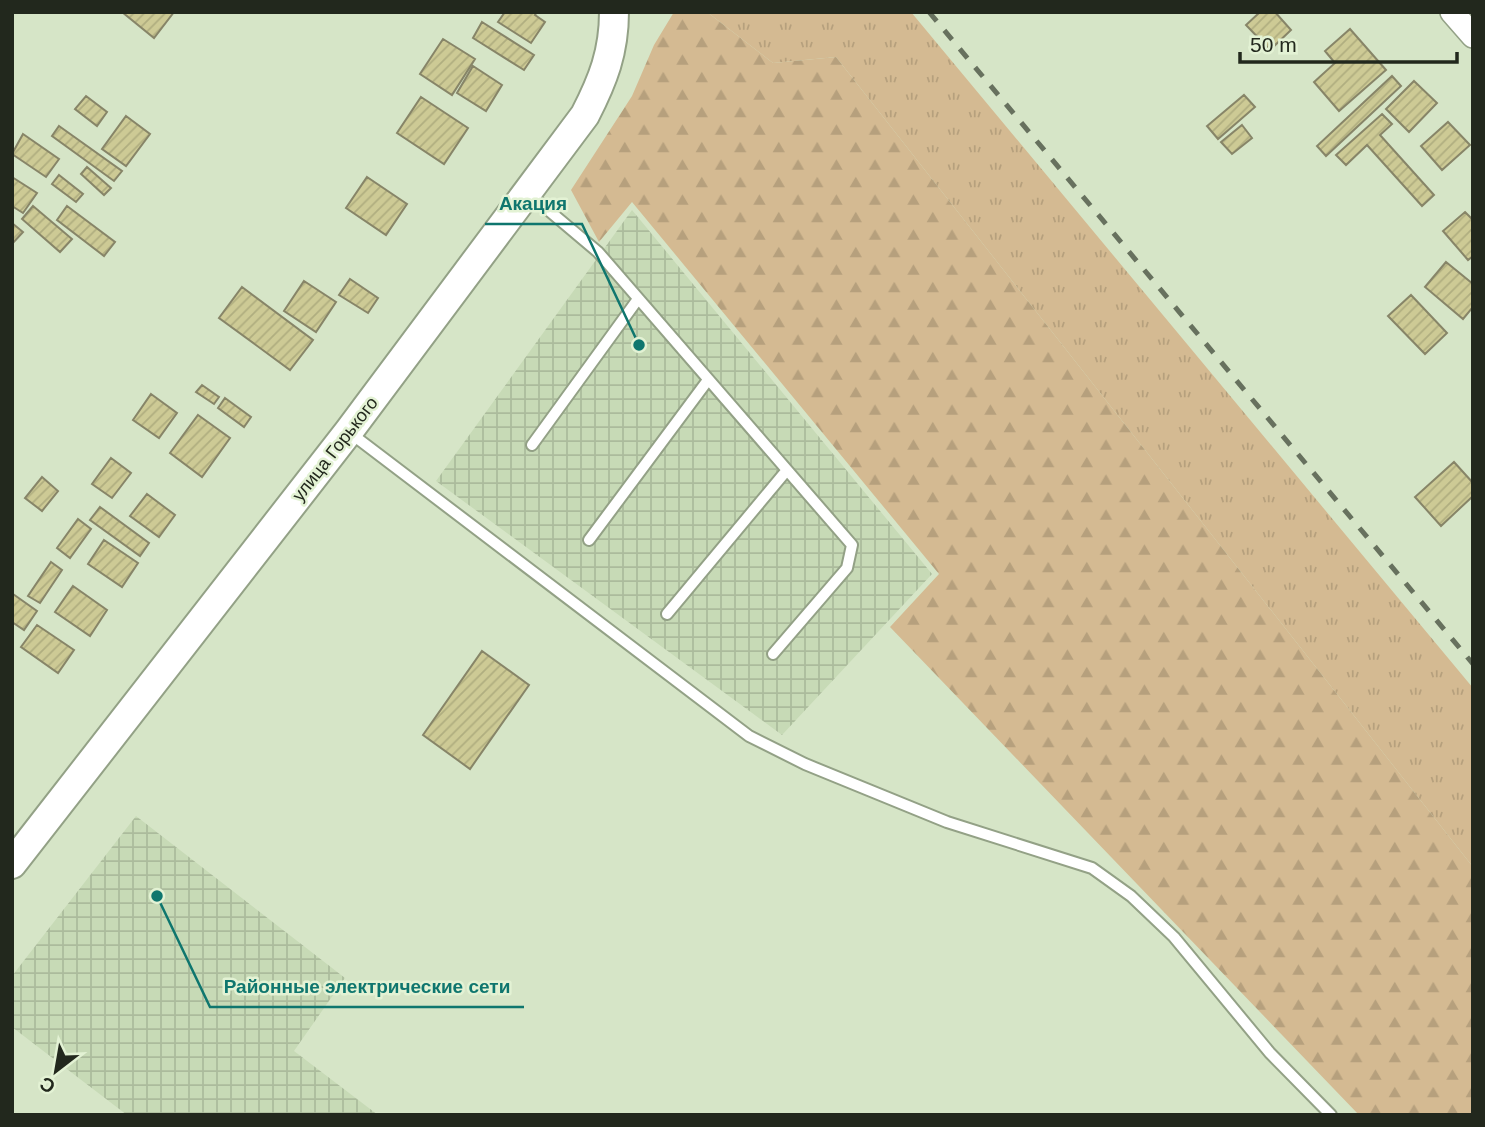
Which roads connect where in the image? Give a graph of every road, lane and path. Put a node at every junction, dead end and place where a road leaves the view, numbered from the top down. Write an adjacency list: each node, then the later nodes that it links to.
1 (1452, 12): 3 (street)
2 (614, 13): 4 (street, улица Горького)
3 (1473, 36)
4 (528, 193): 5 (lane); 7 (street, улица Горького)
5 (638, 299): 6 (lane); 8 (lane)
6 (708, 380): 9 (lane); 10 (lane)
7 (349, 431): 13 (street, улица Горького); 14 (lane)
8 (532, 445)
9 (787, 470): 11 (lane); 12 (lane)
10 (589, 540)
11 (667, 614)
12 (773, 654)
13 (12, 864)
14 (1331, 1115)

